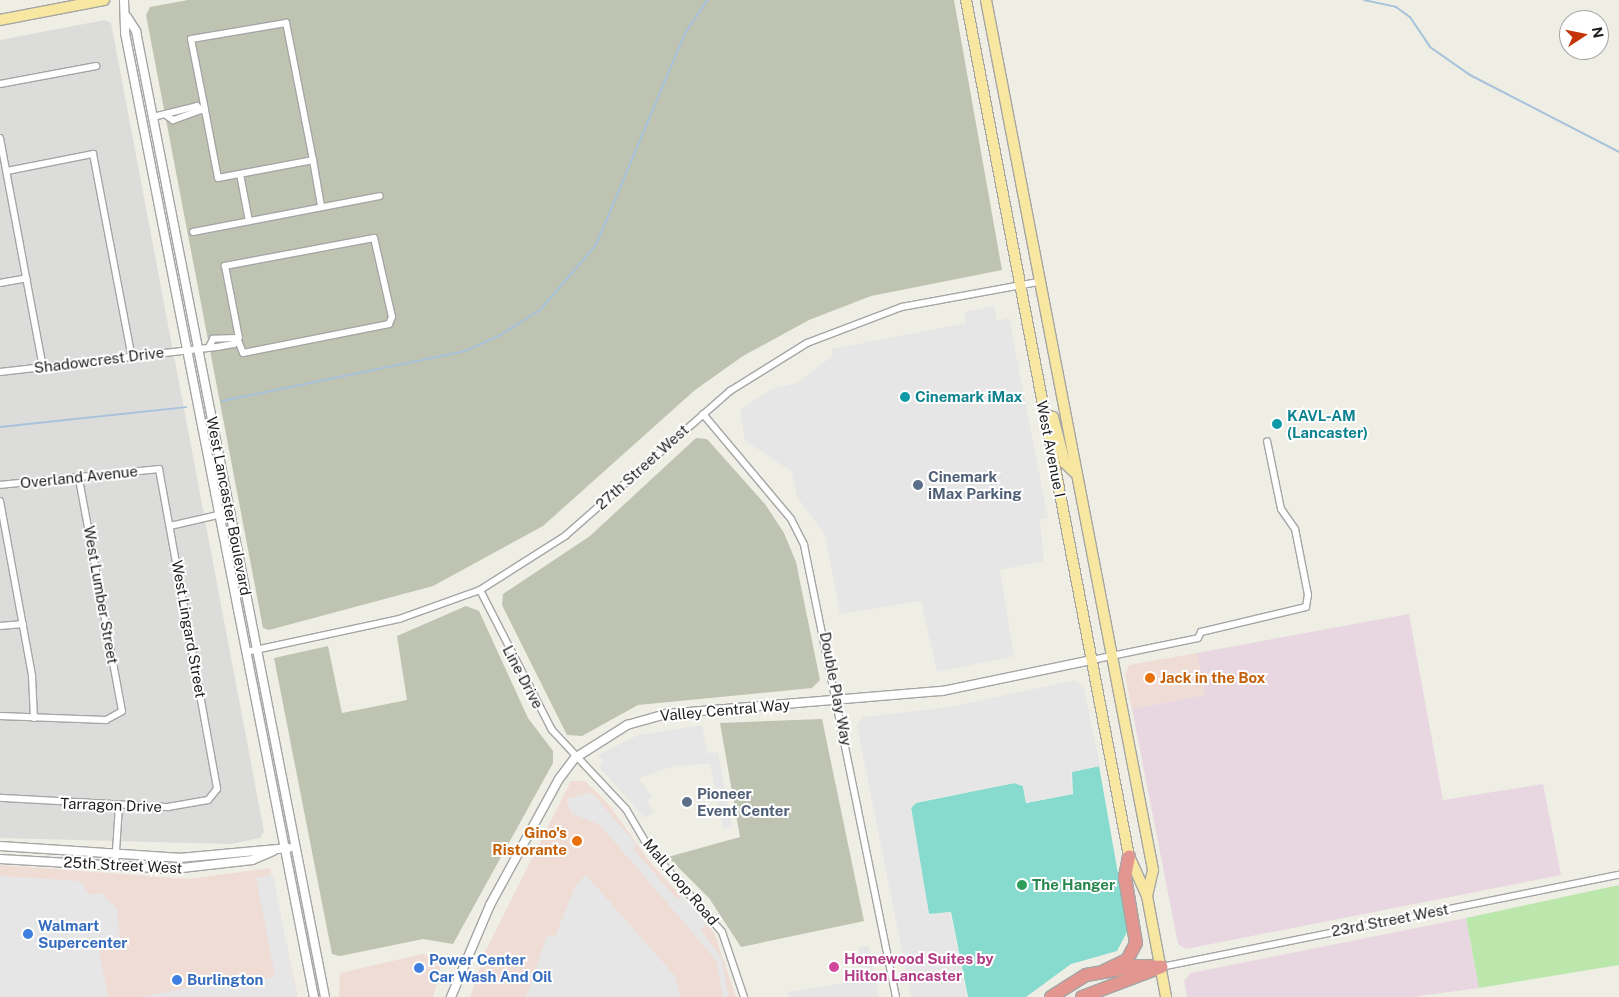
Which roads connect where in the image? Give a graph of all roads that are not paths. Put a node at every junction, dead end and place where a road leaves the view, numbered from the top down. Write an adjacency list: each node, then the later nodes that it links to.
1 (104, 0): 6 (main road)
2 (124, 0): 5 (street, West Lancaster Boulevard)
3 (966, 0): 22 (main road, West Avenue I)
4 (986, 0): 20 (main road, West Avenue I)
5 (127, 17): 10 (street, West Lancaster Boulevard); 25 (street, West Lancaster Boulevard)
6 (0, 20)
7 (96, 66): 8 (street)
8 (0, 84)
9 (203, 110): 10 (street); 12 (street); 14 (street)
10 (153, 117): 24 (street, West Lancaster Boulevard)
11 (0, 138): 13 (street)
12 (313, 160): 14 (street); 16 (street)
13 (7, 171): 19 (street); 26 (street)
14 (240, 174): 17 (street)
15 (380, 196): 16 (street)
16 (321, 206): 17 (street)
17 (249, 221): 18 (street)
18 (192, 232)
19 (27, 278): 21 (street); 27 (street)
20 (1038, 282): 22 (street, 27th Street West); 33 (main road, West Avenue I)
21 (0, 283)
22 (1020, 285): 29 (street, 27th Street West); 30 (main road, West Avenue I)
23 (238, 338): 23 (street); 24 (street, Shadowcrest Drive)
24 (198, 347): 25 (street, Shadowcrest Drive); 37 (street, West Lancaster Boulevard)
25 (187, 349): 26 (street, Shadowcrest Drive); 38 (street, West Lancaster Boulevard)
26 (132, 358): 27 (street, Shadowcrest Drive)
27 (44, 367): 28 (street, Shadowcrest Drive)
28 (0, 372)
29 (703, 414): 40 (street, 27th Street West); 47 (street, Double Play Way)
30 (1045, 415): 33 (main road); 46 (main road, West Avenue I)
31 (1267, 441): 45 (street)
32 (159, 469): 34 (street, Overland Avenue); 39 (street, West Lingard Street)
33 (1075, 473): 45 (main road, West Avenue I)
34 (79, 478): 35 (street, Overland Avenue); 49 (street, West Lumber Street)
35 (0, 485)
36 (0, 500): 41 (street)
37 (230, 512): 38 (street); 43 (street, West Lancaster Boulevard)
38 (219, 515): 39 (street); 44 (street, West Lancaster Boulevard)
39 (170, 526): 51 (street, West Lingard Street)
40 (480, 590): 43 (street, 27th Street West); 50 (street, Line Drive)
41 (23, 624): 42 (street); 49 (street)
42 (0, 626)
43 (258, 649): 44 (street, 27th Street West); 55 (street, West Lancaster Boulevard)
44 (246, 652): 56 (street, West Lancaster Boulevard)
45 (1110, 656): 46 (street); 63 (main road, West Avenue I)
46 (1092, 660): 47 (street, Valley Central Way); 59 (main road, West Avenue I)
47 (838, 701): 50 (street, Valley Central Way); 70 (street, Double Play Way)
48 (0, 716): 49 (street)
49 (34, 718)
50 (574, 758): 68 (street, Valley Central Way); 69 (street, Mall Loop Road)
51 (217, 789): 53 (street, Tarragon Drive)
52 (0, 798): 53 (street, Tarragon Drive)
53 (119, 806): 58 (street)
54 (0, 846): 58 (street, 25th Street West)
55 (296, 846): 56 (street, 25th Street West); 67 (street, West Lancaster Boulevard)
56 (284, 849): 57 (street, 25th Street West); 66 (street, West Lancaster Boulevard)
57 (273, 851): 58 (street, 25th Street West); 61 (street, 25th Street West)
58 (116, 853): 61 (street)
59 (1129, 856): 63 (main road, West Avenue I); 65 (highway)
60 (0, 859): 61 (street, 25th Street West)
61 (115, 866)
62 (1619, 875): 64 (street, 23rd Street West)
63 (1146, 896): 64 (main road, West Avenue I)
64 (1161, 967): 65 (highway); 72 (highway); 73 (main road, West Avenue I)
65 (1104, 972): 71 (highway)
66 (314, 997)
67 (325, 997)
68 (451, 997)
69 (744, 997)
70 (896, 997)
71 (1051, 997)
72 (1082, 997)
73 (1166, 997)

